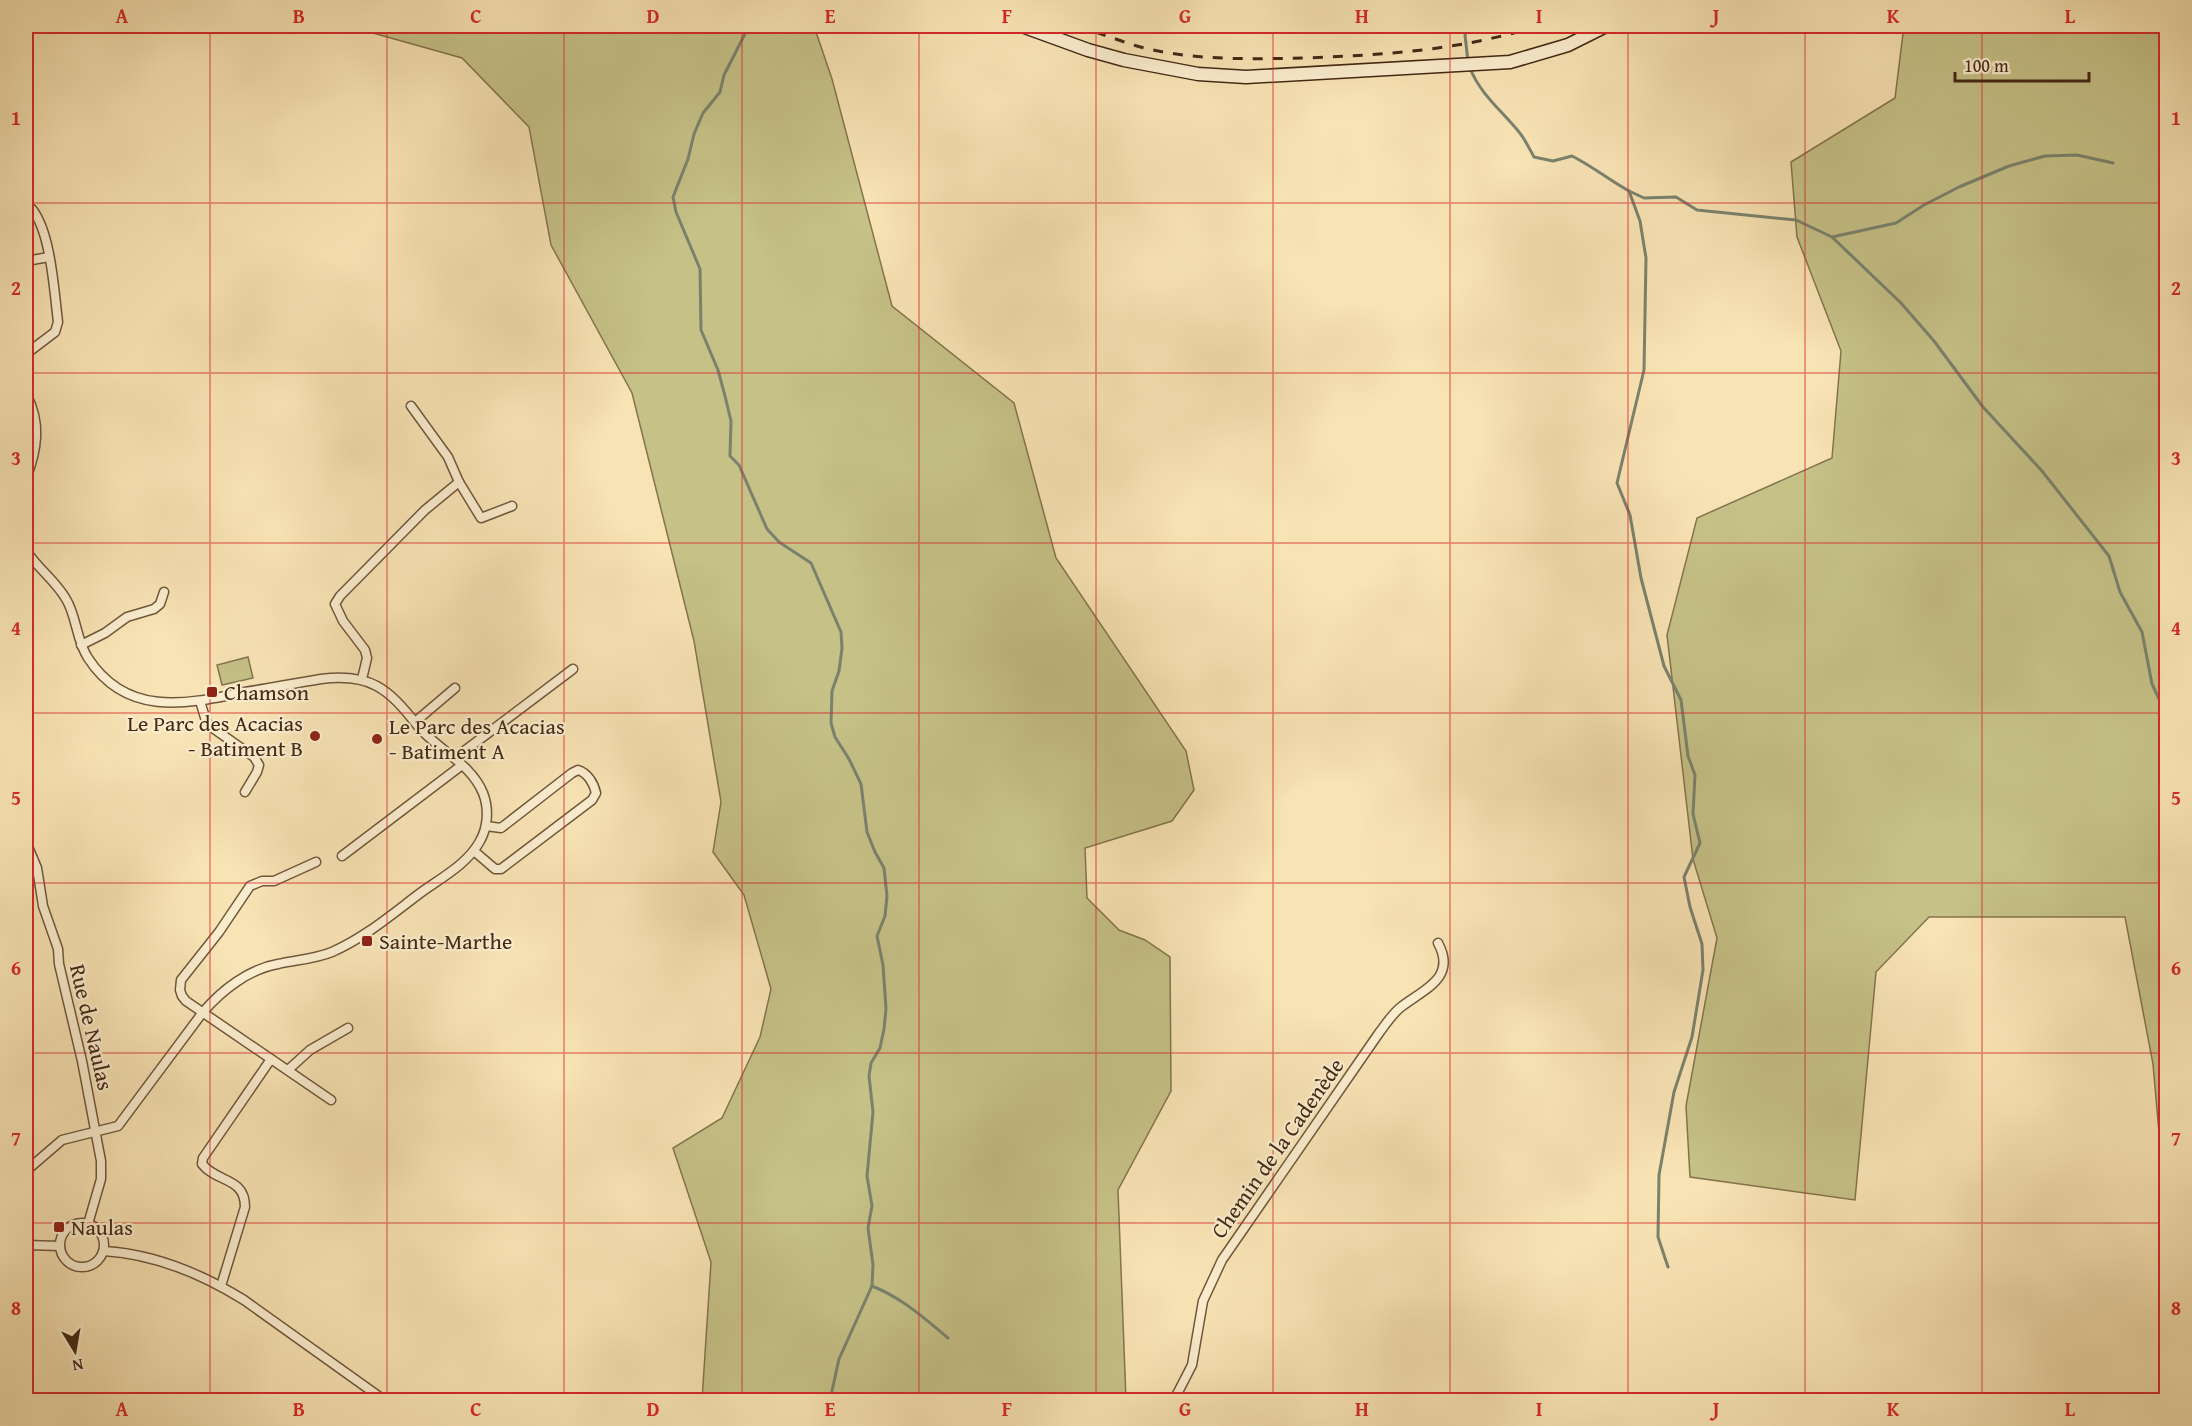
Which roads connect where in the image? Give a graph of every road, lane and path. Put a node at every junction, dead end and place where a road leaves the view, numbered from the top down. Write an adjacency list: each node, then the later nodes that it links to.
1 (33, 26): 4 (main road)
2 (1022, 26): 3 (main road)
3 (1606, 26)
4 (26, 27)
5 (26, 208): 6 (street)
6 (49, 257): 7 (street); 8 (street)
7 (26, 261)
8 (26, 354)
9 (26, 394): 11 (street)
10 (411, 406): 12 (street)
11 (26, 479)
12 (459, 482): 13 (street); 18 (street)
13 (512, 506)
14 (26, 550): 16 (street)
15 (164, 592): 16 (street)
16 (81, 645): 20 (street)
17 (573, 669): 22 (street)
18 (362, 679): 20 (street); 21 (street)
19 (455, 688): 21 (street)
20 (200, 701): 24 (street)
21 (415, 722): 22 (street)
22 (455, 759): 23 (street)
23 (462, 765): 25 (street); 28 (street)
24 (245, 792)
25 (486, 826): 27 (street); 27 (street)
26 (26, 842): 36 (street, Rue de Naulas)
27 (474, 851): 31 (street)
28 (342, 856)
29 (316, 862): 31 (street)
30 (1438, 943): 44 (street, Chemin de la Cadenède)
31 (203, 1012): 33 (street); 36 (street)
32 (348, 1028): 34 (street)
33 (271, 1059): 34 (street); 42 (street)
34 (288, 1070): 35 (street)
35 (331, 1100)
36 (97, 1133): 37 (street); 38 (street, Rue de Naulas)
37 (26, 1170)
38 (88, 1224): 40 (street); 41 (street)
39 (26, 1245): 40 (street)
40 (60, 1246): 41 (street)
41 (104, 1251): 42 (street)
42 (221, 1286): 43 (street)
43 (384, 1401)
44 (1174, 1401)

